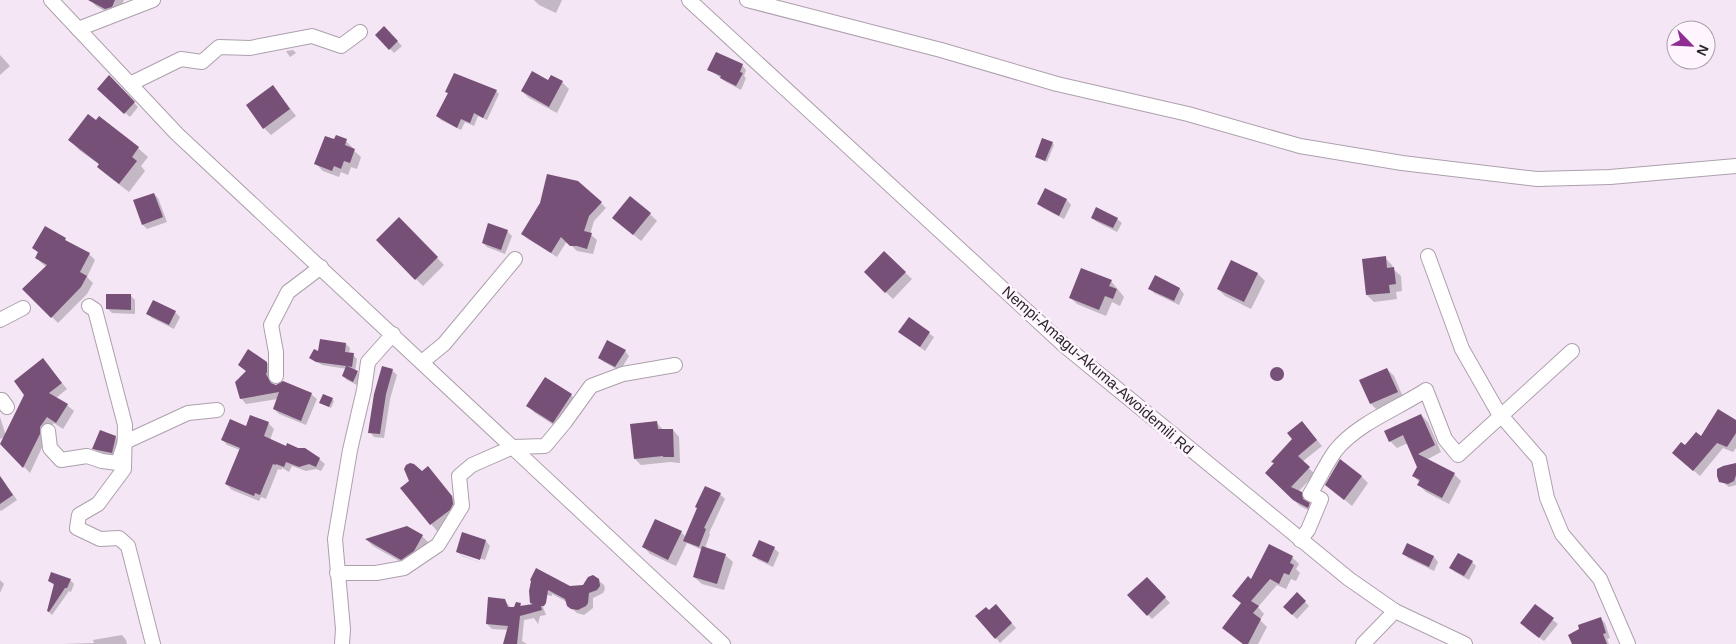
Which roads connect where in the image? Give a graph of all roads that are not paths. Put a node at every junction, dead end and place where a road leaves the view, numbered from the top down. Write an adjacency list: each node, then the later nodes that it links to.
1 (51, 0): 5 (street)
2 (153, 0): 5 (street)
3 (689, 0): 25 (street, Nempi-Amagu-Akuma-Awoidemili Rd)
4 (747, 0): 8 (street)
5 (78, 29): 7 (street)
6 (360, 32): 7 (street)
7 (130, 84): 11 (street)
8 (1736, 166)
9 (1428, 256): 21 (street)
10 (515, 259): 17 (street)
11 (321, 267): 15 (street); 19 (street)
12 (89, 306): 23 (street)
13 (23, 308): 14 (street)
14 (0, 320)
15 (393, 334): 17 (street); 26 (street)
16 (1572, 351): 21 (street)
17 (422, 362): 24 (street)
18 (676, 365): 24 (street)
19 (276, 376)
20 (217, 410): 23 (street)
21 (1500, 415): 25 (street); 33 (street)
22 (48, 431): 23 (street)
23 (125, 442): 28 (street)
24 (513, 447): 26 (street); 30 (street)
25 (1300, 540): 27 (street, Nempi-Amagu-Akuma-Awoidemili Rd)
26 (337, 573): 29 (street)
27 (1395, 611): 31 (street); 32 (street, Nempi-Amagu-Akuma-Awoidemili Rd)
28 (153, 644)
29 (342, 644)
30 (723, 644)
31 (1364, 644)
32 (1466, 644)
33 (1628, 644)

